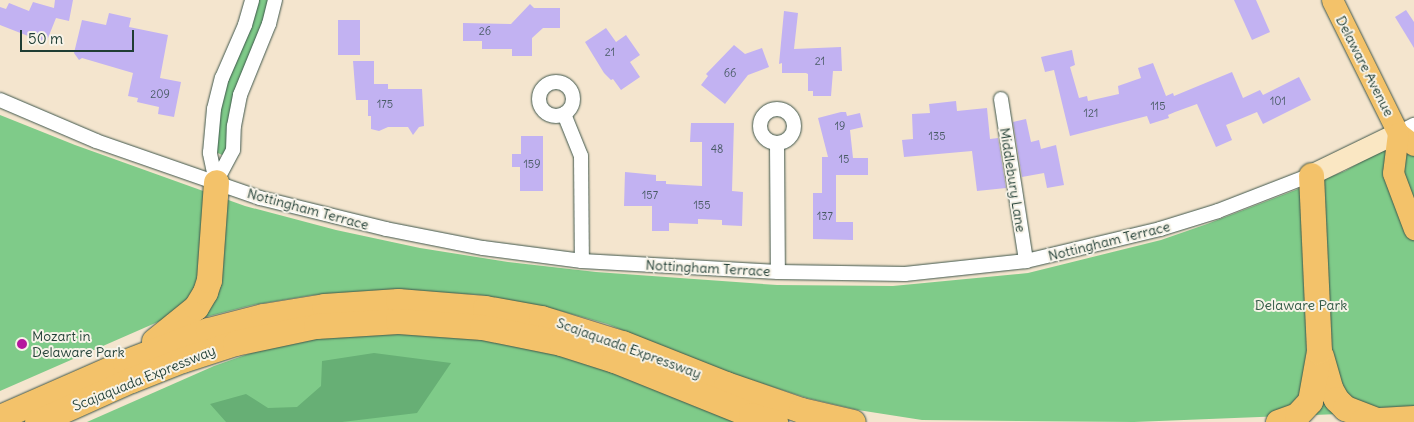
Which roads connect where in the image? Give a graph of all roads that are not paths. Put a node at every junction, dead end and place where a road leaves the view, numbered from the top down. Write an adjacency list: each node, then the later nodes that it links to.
1 (252, 0): 10 (street)
2 (275, 0): 10 (street)
3 (1332, 0): 7 (main road, Delaware Avenue)
4 (1001, 99): 13 (street, Middlebury Lane)
5 (0, 100): 10 (street, Nottingham Terrace)
6 (564, 114): 12 (street)
7 (1409, 134): 9 (street, Nottingham Terrace); 11 (main road, Delaware Avenue)
8 (777, 144): 14 (street)
9 (1311, 175): 13 (street, Nottingham Terrace); 15 (highway)
10 (216, 182): 12 (street, Nottingham Terrace); 16 (highway)
11 (1414, 229)
12 (582, 261): 14 (street, Nottingham Terrace)
13 (1026, 261): 14 (street, Nottingham Terrace)
14 (778, 272)
15 (1319, 351): 20 (highway); 24 (highway)
16 (125, 362): 18 (highway, Scajaquada Expressway); 23 (highway, Scajaquada Expressway)
17 (56, 417): 21 (highway, Scajaquada Expressway); 22 (highway, Scajaquada Expressway)
18 (0, 418)
19 (1414, 418): 20 (highway)
20 (1377, 420): 25 (highway)
21 (37, 422)
22 (776, 422)
23 (853, 422)
24 (1278, 422)
25 (1340, 422)

